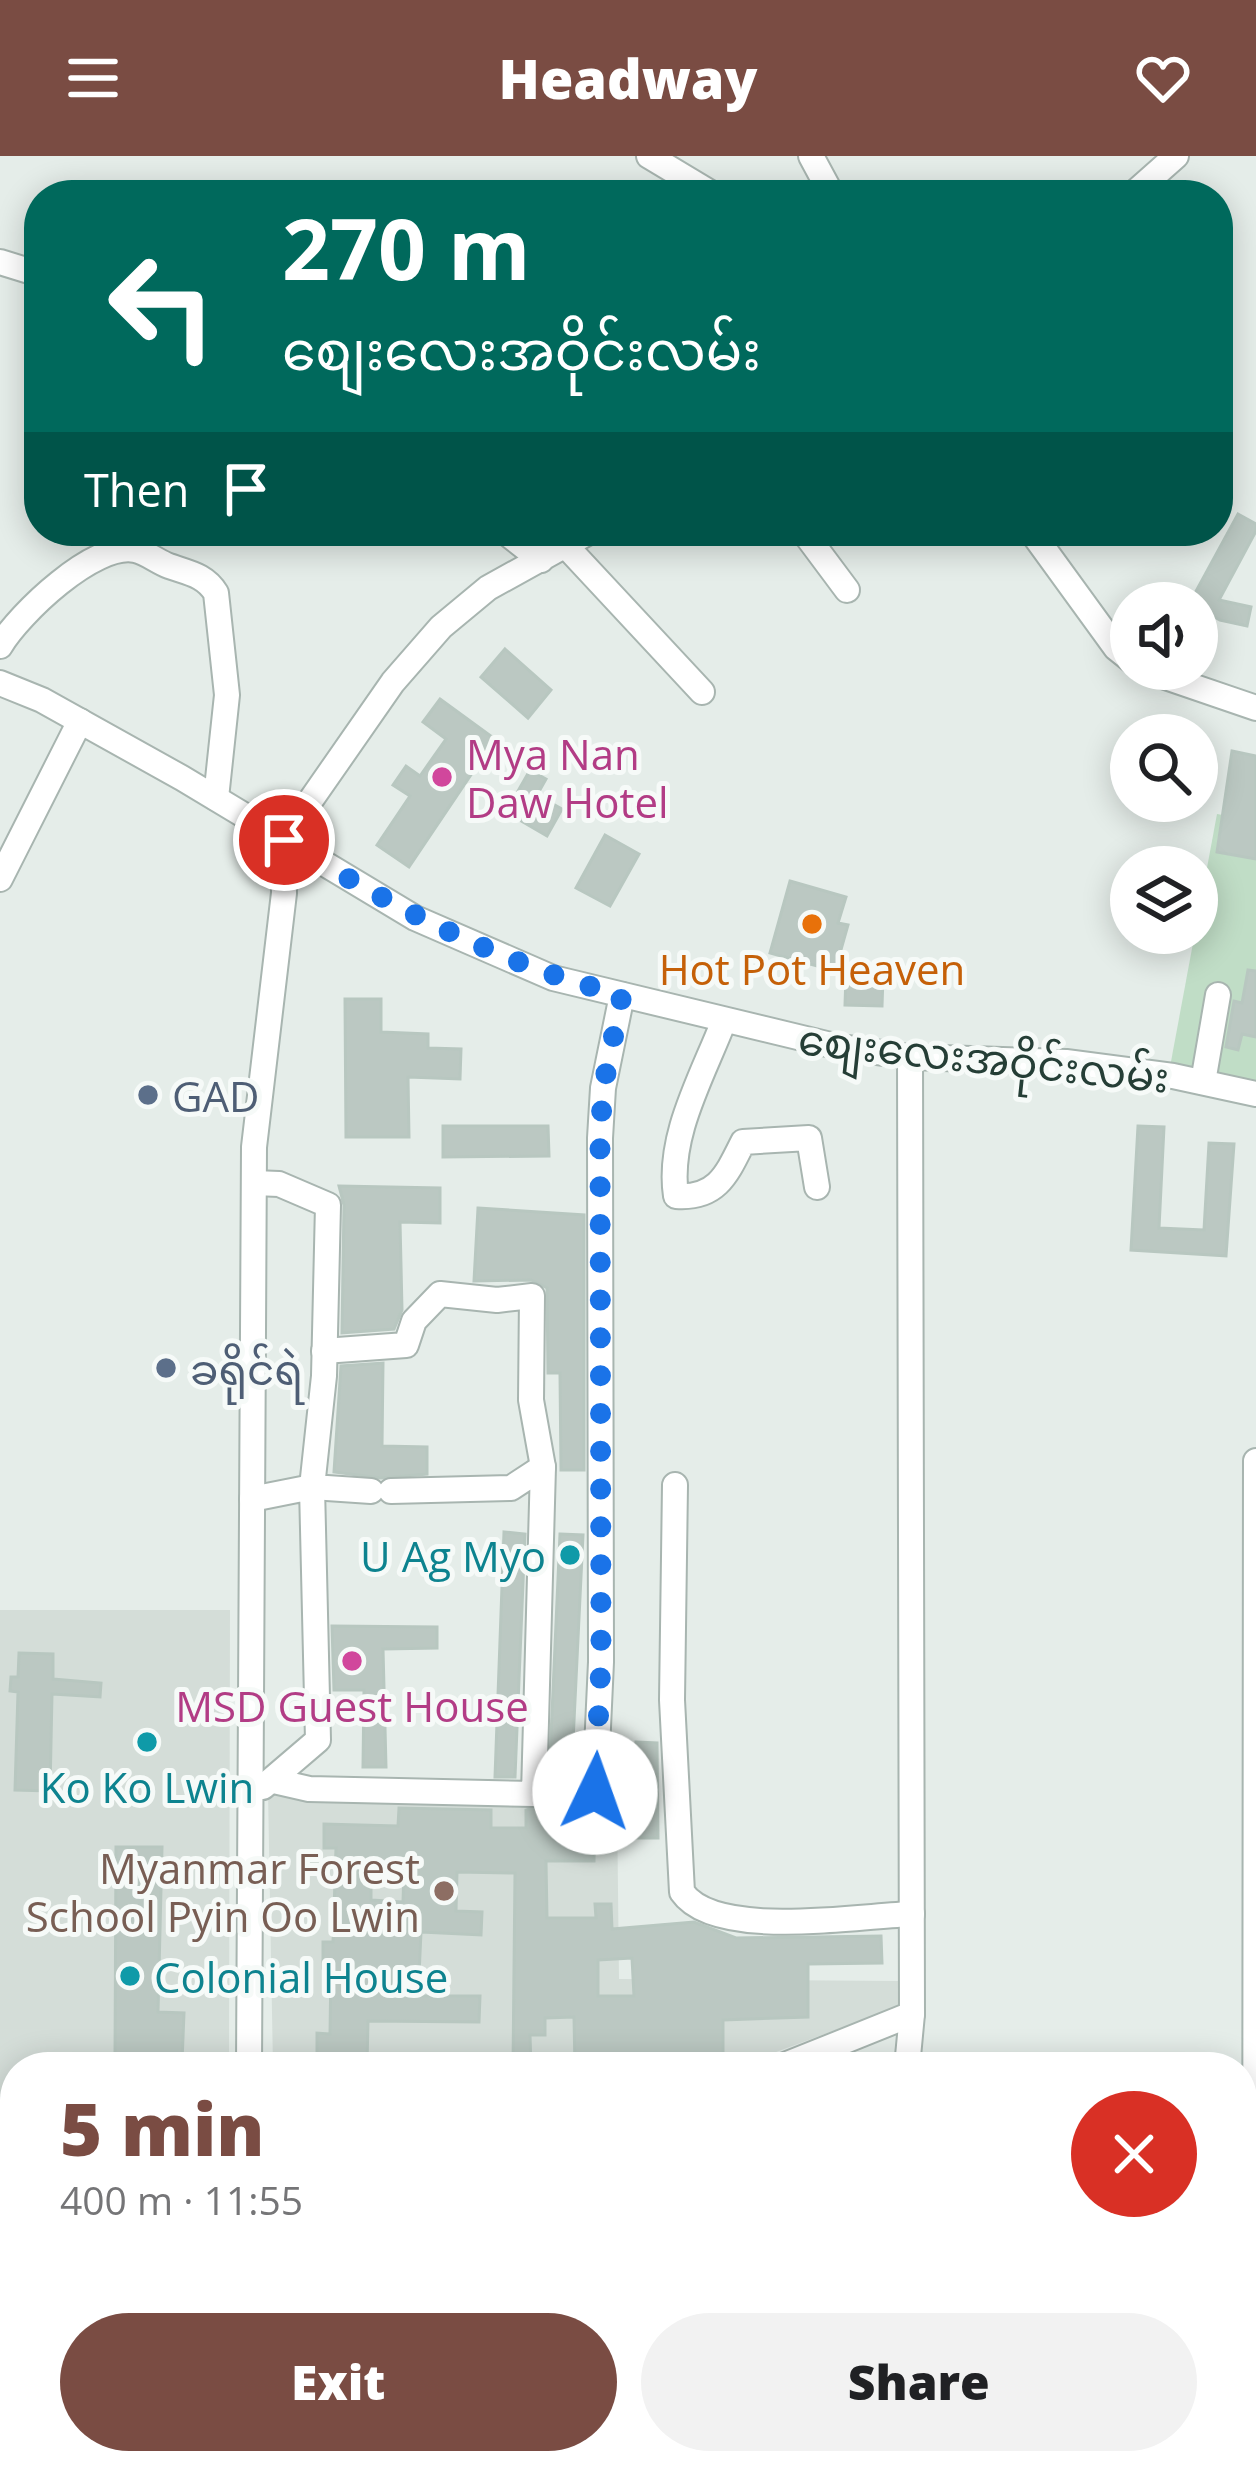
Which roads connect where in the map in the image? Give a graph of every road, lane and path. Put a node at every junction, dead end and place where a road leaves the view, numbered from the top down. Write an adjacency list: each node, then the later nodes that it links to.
1 (649, 156): 3 (street)
2 (1176, 156): 4 (street)
3 (689, 180)
4 (1149, 180)
5 (523, 546): 9 (street)
6 (566, 546): 9 (street); 15 (street)
7 (813, 546): 10 (street)
8 (1042, 546): 11 (street)
9 (541, 560): 19 (street)
10 (847, 590)
11 (1110, 640)
12 (0, 646): 18 (street)
13 (0, 683): 17 (street, စျေးလေးအဝိုင်းလမ်း)
14 (1203, 690): 16 (street)
15 (702, 692)
16 (1256, 708)
17 (80, 721): 18 (street, စျေးလေးအဝိုင်းလမ်း); 20 (street)
18 (216, 799): 19 (street, စျေးလေးအဝိုင်းလမ်း)
19 (284, 840): 21 (street, စျေးလေးအဝိုင်းလမ်း); 27 (street)
20 (0, 879)
21 (622, 995): 23 (street, စျေးလေးအဝိုင်းလမ်း); 36 (street)
22 (1218, 995): 25 (street)
23 (723, 1023): 24 (street, စျေးလေးအဝိုင်းလမ်း); 28 (street)
24 (910, 1057): 25 (street, စျေးလေးအဝိုင်းလမ်း); 38 (street)
25 (1203, 1082): 26 (street, စျေးလေးအဝိုင်းလမ်း)
26 (1256, 1094)
27 (254, 1183): 29 (street); 34 (street)
28 (817, 1187)
29 (324, 1351): 31 (street); 33 (street)
30 (1256, 1461): 39 (street)
31 (543, 1467): 33 (street); 35 (street)
32 (675, 1485): 38 (street)
33 (312, 1487): 34 (street); 35 (street)
34 (252, 1499): 37 (street)
35 (274, 1781): 37 (street)
36 (595, 1792)
37 (248, 1794): 41 (street)
38 (912, 1914): 40 (street)
39 (1255, 1955): 44 (street)
40 (912, 2014): 42 (street); 43 (street)
41 (249, 2052)
42 (817, 2052)
43 (908, 2052)
44 (1255, 2052)

